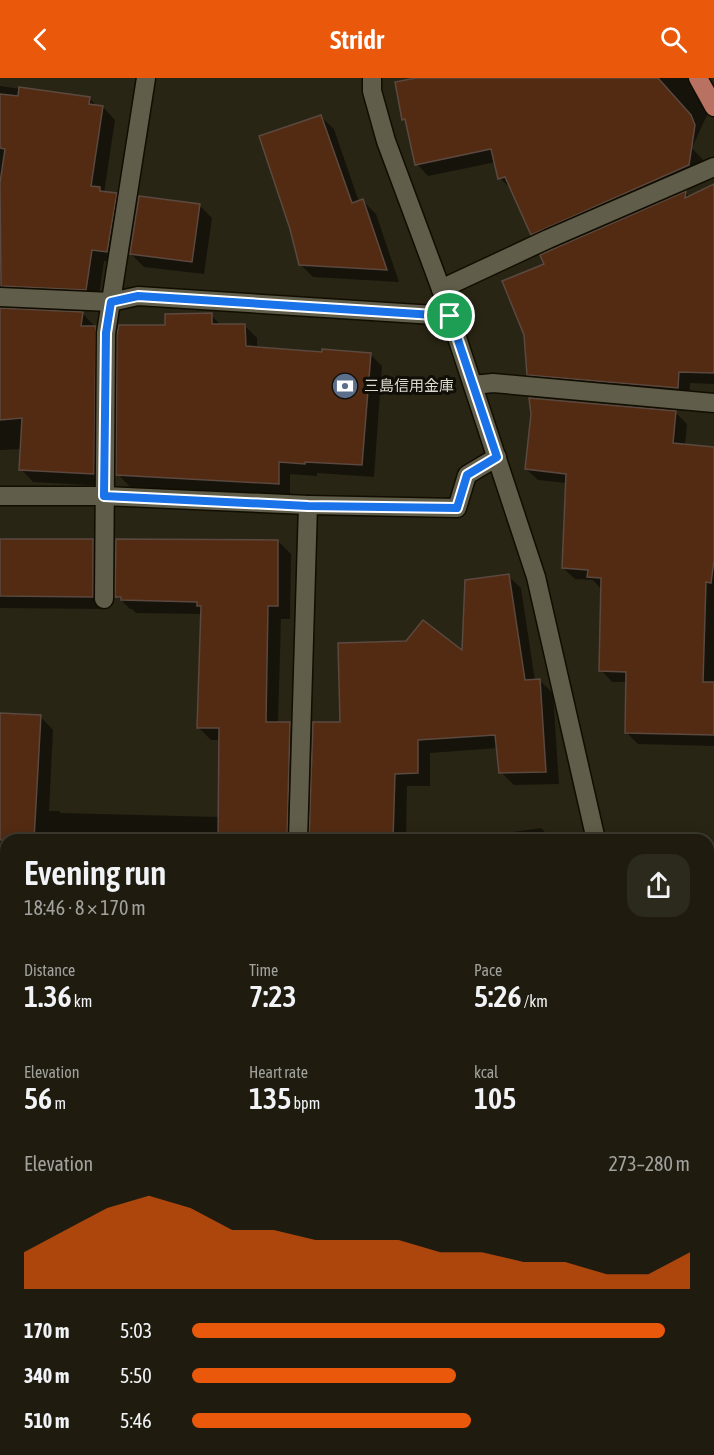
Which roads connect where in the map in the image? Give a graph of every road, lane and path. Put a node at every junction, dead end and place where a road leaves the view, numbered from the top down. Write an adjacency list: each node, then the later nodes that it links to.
1 (146, 78): 8 (street)
2 (372, 78): 6 (street)
3 (698, 78): 4 (main road)
4 (714, 107)
5 (714, 167): 6 (street)
6 (441, 289): 9 (street)
7 (0, 297): 8 (street)
8 (111, 302): 9 (street); 14 (street)
9 (450, 316): 10 (street)
10 (473, 385): 11 (street); 12 (street)
11 (714, 402)
12 (497, 457): 15 (street); 18 (street)
13 (0, 496): 14 (street)
14 (104, 496): 15 (street); 16 (street)
15 (308, 506): 17 (street)
16 (104, 599)
17 (298, 834)
18 (595, 834)

